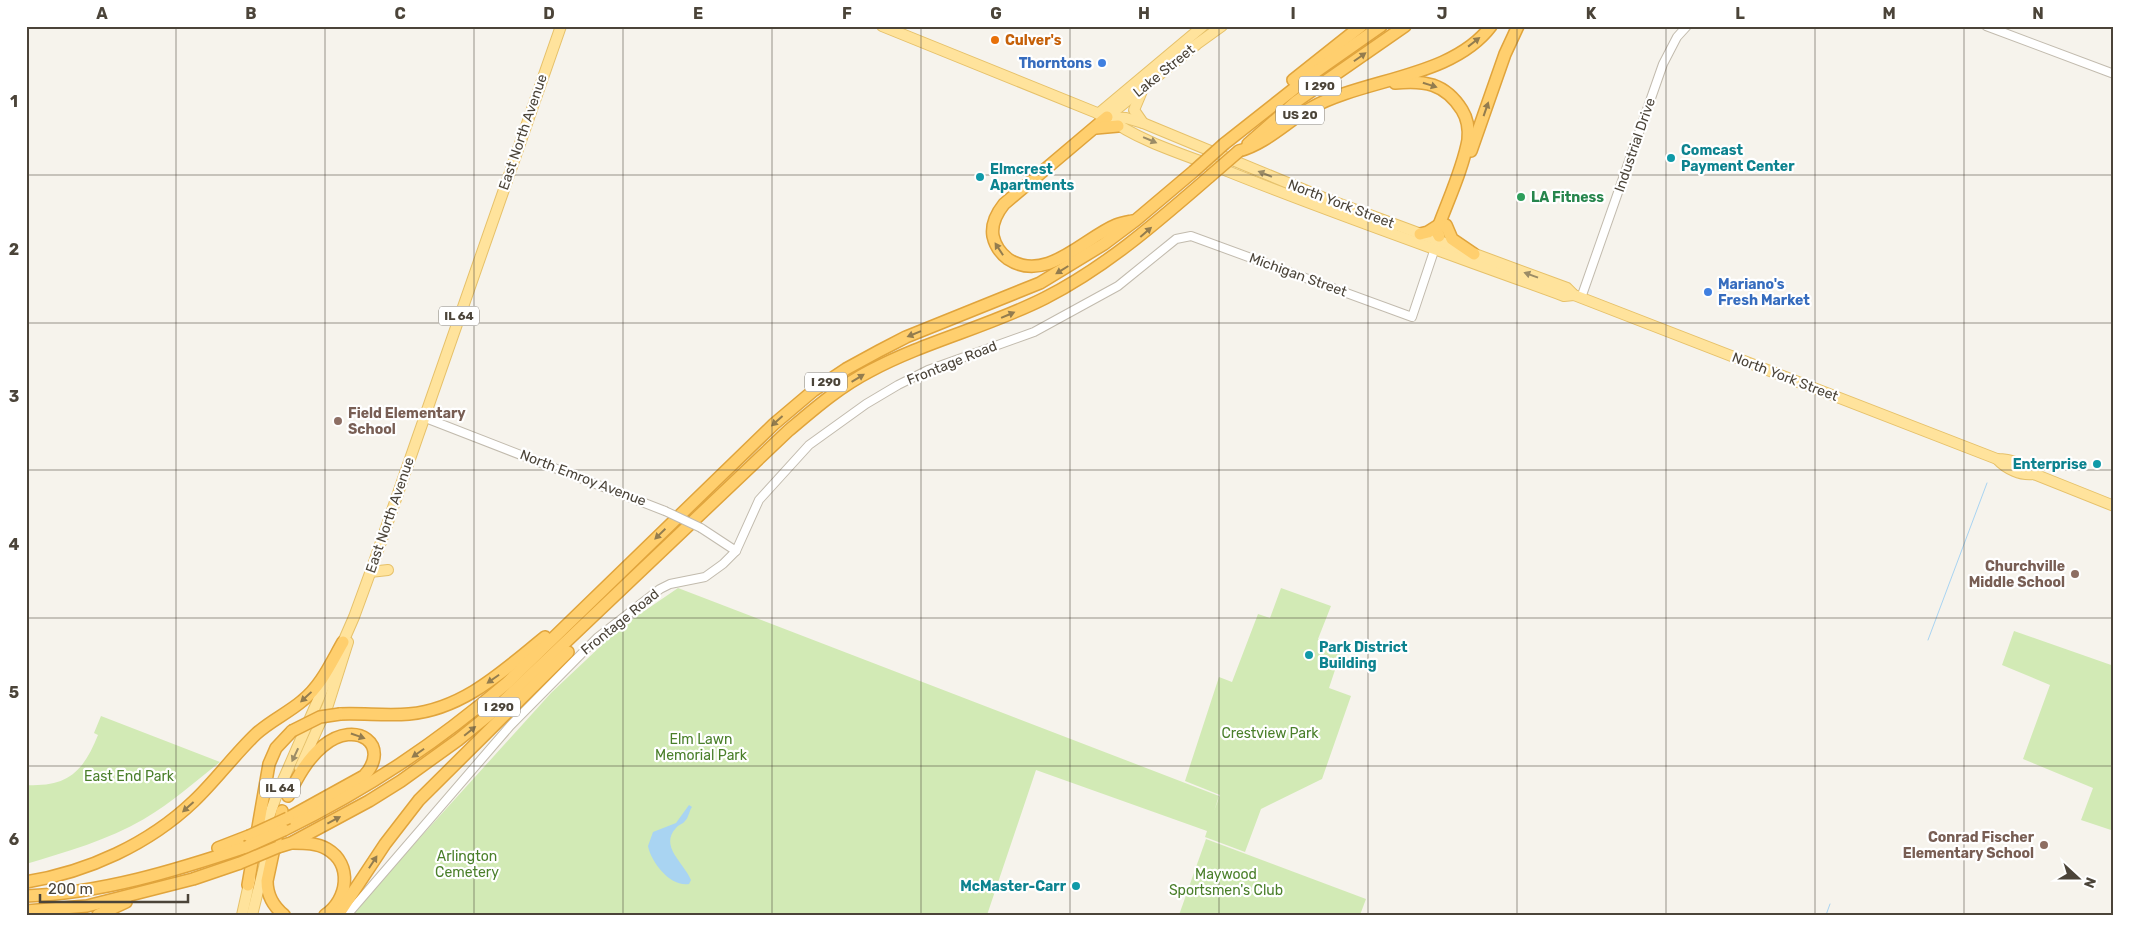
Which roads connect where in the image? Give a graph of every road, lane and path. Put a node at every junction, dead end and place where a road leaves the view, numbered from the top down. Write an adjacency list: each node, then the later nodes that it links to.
1 (561, 26): 27 (main road, East North Avenue / IL 64)
2 (882, 26): 15 (main road, North York Street)
3 (1203, 26): 15 (main road)
4 (1222, 26): 13 (main road, Lake Street)
5 (1361, 26): 19 (highway, US 20)
6 (1380, 26): 19 (highway, I 290)
7 (1405, 26): 20 (highway, I 290, one-way to 7)
8 (1491, 26): 14 (highway, US 20, one-way to 8)
9 (1518, 26): 23 (highway, one-way to 9)
10 (1687, 26): 26 (street, Industrial Drive)
11 (1986, 26): 12 (street)
12 (2114, 74)
13 (1146, 85): 15 (main road, Lake Street); 16 (main road)
14 (1365, 86): 20 (highway, US 20); 23 (highway, one-way to 23)
15 (1103, 116): 16 (main road, North York Street); 17 (main road, North York Street); 18 (highway)
16 (1142, 123): 22 (main road, North York Street, one-way to 16)
17 (1118, 126): 18 (highway); 23 (main road, North York Street, one-way to 23)
18 (1094, 128): 21 (highway, one-way to 18)
19 (1224, 144): 21 (highway, I 290, bridge)
20 (1239, 151): 29 (highway, I 290, one-way to 20, bridge)
21 (1136, 220): 33 (highway, I 290, one-way to 33)
22 (1420, 234): 23 (highway)
23 (1439, 235): 24 (street, Michigan Street); 25 (main road, North York Street); 25 (highway); 26 (main road, North York Street)
24 (1184, 237): 30 (street, Frontage Road)
25 (1474, 254): 26 (main road, North York Street, one-way to 25)
26 (1578, 297): 28 (main road, North York Street)
27 (423, 417): 30 (street, North Emroy Avenue, bridge); 32 (main road, East North Avenue / IL 64)
28 (2114, 506)
29 (678, 535): 39 (highway, I 290, one-way to 29); 44 (highway, one-way to 29)
30 (736, 551): 44 (street, Frontage Road)
31 (388, 570): 32 (main road)
32 (370, 572): 34 (main road, East North Avenue / IL 64)
33 (598, 593): 38 (highway, I 290, one-way to 38, bridge); 42 (highway, one-way to 42, bridge)
34 (354, 617): 35 (main road, East North Avenue / IL 64); 36 (main road, IL 64)
35 (343, 642): 41 (highway, one-way to 41); 42 (main road, East North Avenue / IL 64, one-way to 42)
36 (288, 796): 37 (main road, IL 64); 37 (highway, one-way to 37)
37 (285, 814): 38 (highway, bridge); 48 (main road, IL 64); 49 (highway)
38 (247, 841): 43 (highway)
39 (291, 843): 40 (highway, I 290, bridge); 50 (highway)
40 (194, 879): 45 (highway, I 290); 46 (highway)
41 (26, 882)
42 (248, 885): 47 (main road, East North Avenue)
43 (26, 896)
44 (347, 909): 51 (highway)
45 (26, 911)
46 (98, 915)
47 (241, 915)
48 (252, 915)
49 (284, 915)
50 (325, 915)
51 (338, 915)

